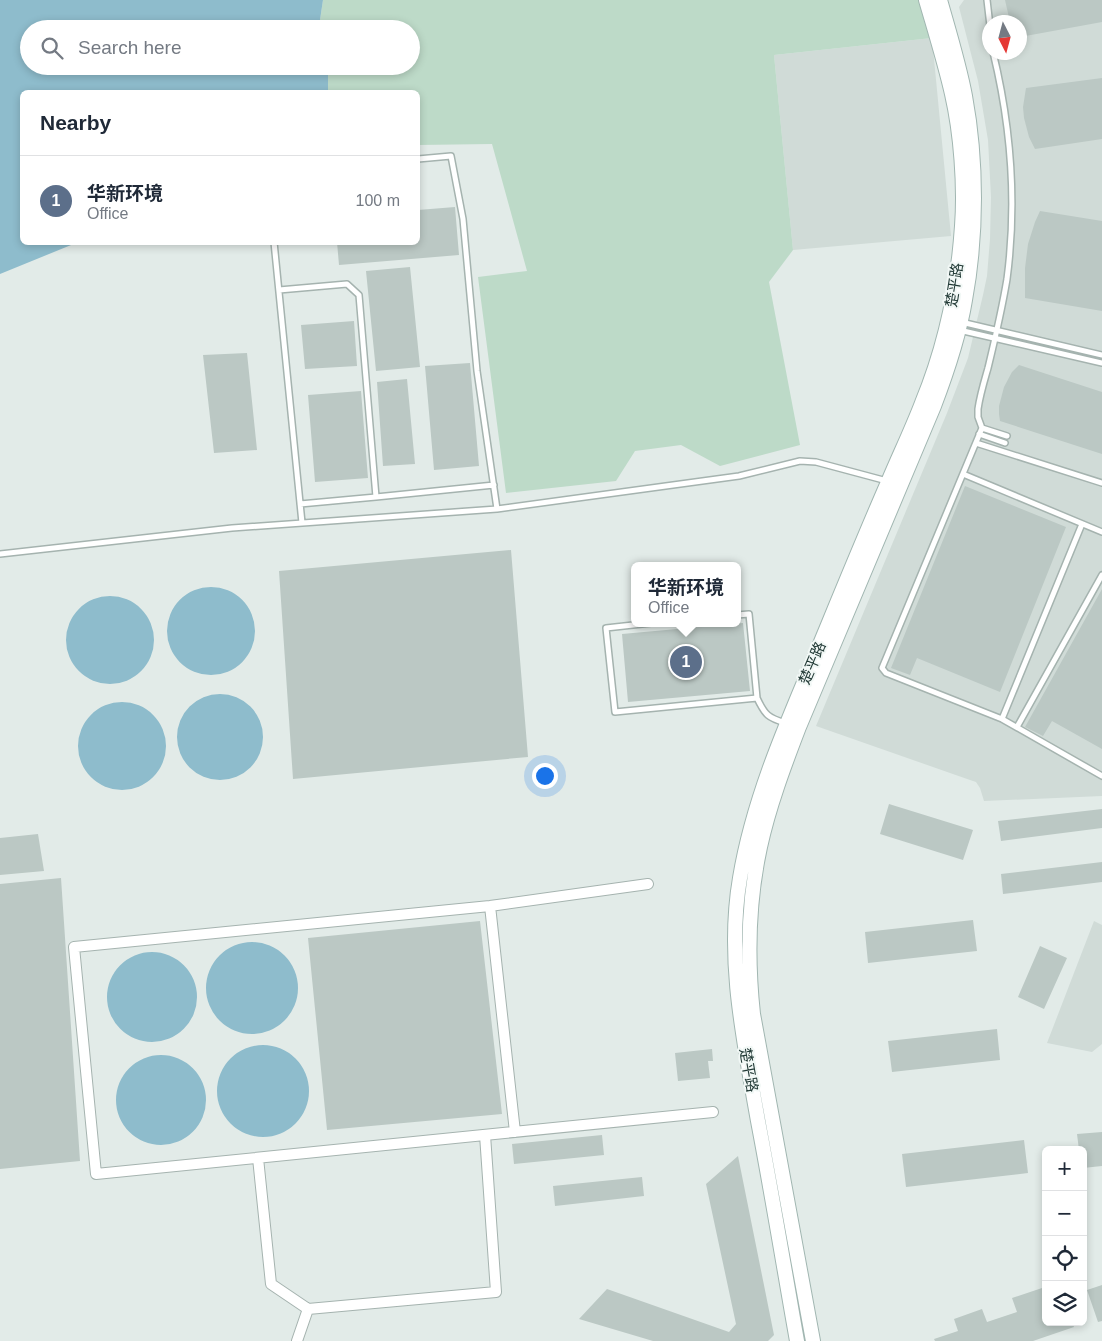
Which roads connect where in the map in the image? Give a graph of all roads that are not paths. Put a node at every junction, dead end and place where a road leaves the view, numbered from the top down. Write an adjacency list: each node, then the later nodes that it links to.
1 (926, 0): 9 (main road, 楚平路)
2 (940, 0): 9 (main road, 楚平路)
3 (987, 0): 4 (lane)
4 (989, 15)
5 (995, 60): 10 (lane)
6 (420, 158): 21 (lane)
7 (274, 245): 8 (lane)
8 (278, 290): 22 (lane); 23 (lane)
9 (954, 324): 10 (lane); 11 (lane); 19 (main road, 楚平路)
10 (997, 330): 11 (lane); 12 (lane)
11 (995, 338): 13 (lane); 14 (lane)
12 (1102, 355)
13 (1102, 363)
14 (981, 431): 15 (lane); 16 (lane); 17 (lane)
15 (1007, 436)
16 (976, 443): 18 (lane); 20 (lane)
17 (1004, 443)
18 (963, 474): 26 (lane); 33 (lane)
19 (894, 483): 24 (lane); 34 (main road, 楚平路); 46 (main road, 楚平路)
20 (1102, 483)
21 (494, 485): 22 (lane); 24 (lane)
22 (376, 497): 23 (lane)
23 (300, 504): 25 (lane)
24 (497, 509): 25 (lane)
25 (302, 523): 28 (lane)
26 (1082, 524): 27 (lane); 33 (lane)
27 (1102, 532)
28 (0, 554)
29 (1102, 575): 35 (lane)
30 (741, 615): 32 (lane)
31 (631, 625): 32 (lane)
32 (757, 698): 34 (lane)
33 (1002, 719): 35 (lane)
34 (786, 724): 45 (main road, 楚平路)
35 (1017, 727): 36 (lane)
36 (1102, 776)
37 (648, 884): 38 (street)
38 (490, 906): 40 (street); 42 (street)
39 (713, 1112): 40 (street)
40 (515, 1132): 41 (street)
41 (485, 1135): 42 (street); 43 (street)
42 (258, 1158): 43 (street)
43 (308, 1308): 44 (street)
44 (297, 1341)
45 (797, 1341)
46 (813, 1341)

